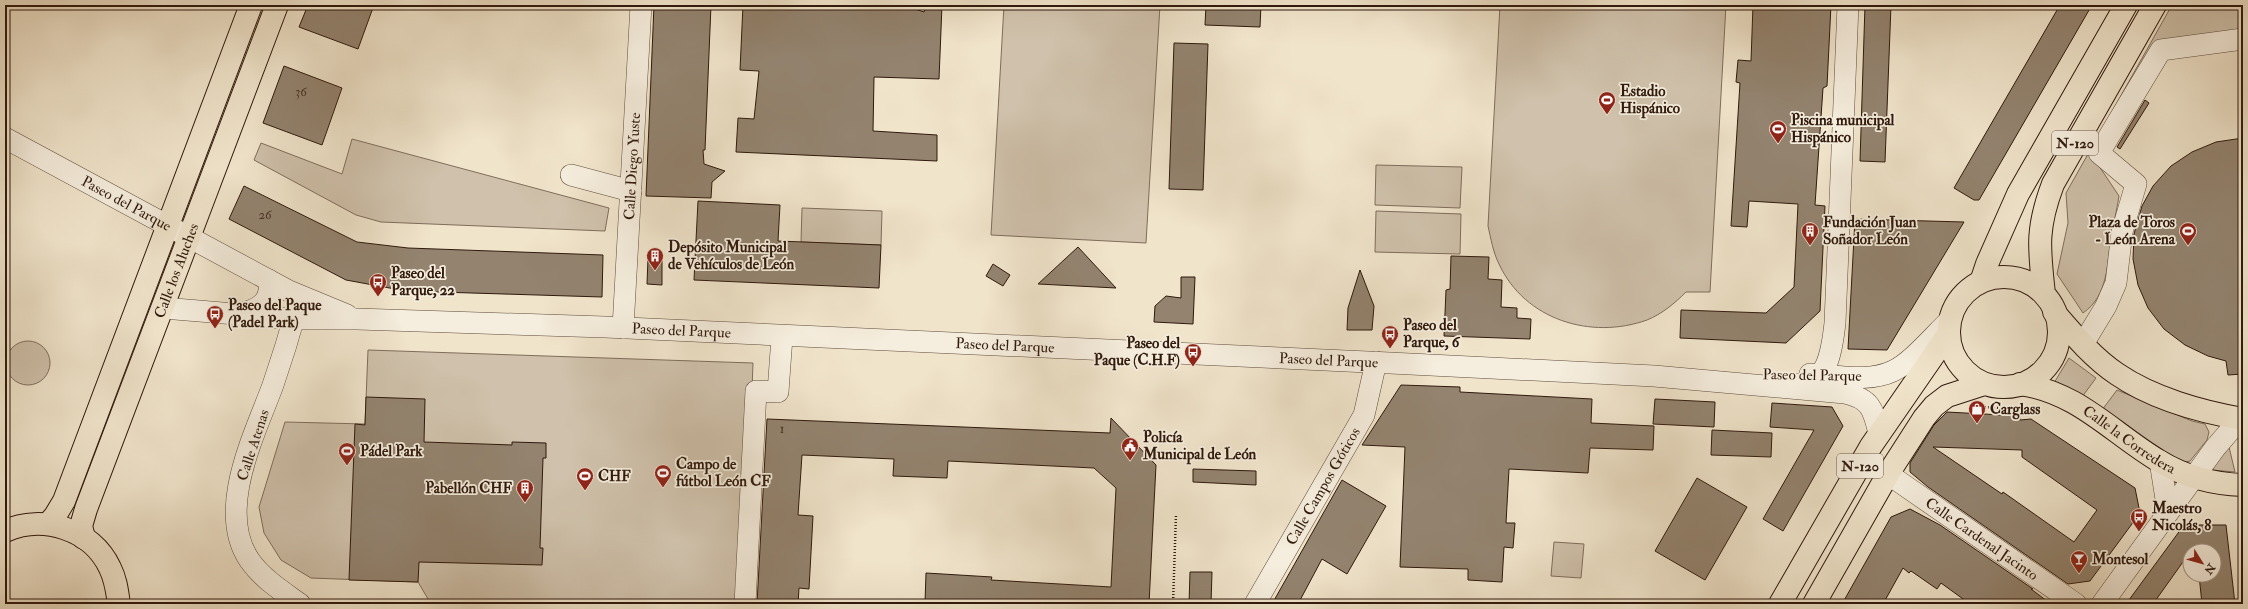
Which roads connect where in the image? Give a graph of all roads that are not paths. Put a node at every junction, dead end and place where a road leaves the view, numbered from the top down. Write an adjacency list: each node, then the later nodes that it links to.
1 (251, 5): 11 (main road, Calle los Aluches)
2 (277, 5): 12 (main road, Calle los Aluches)
3 (641, 5): 10 (street, Calle Diego Yuste)
4 (1848, 5): 26 (street)
5 (2126, 5): 14 (main road, N-120)
6 (2155, 5): 16 (main road, N-120)
7 (2243, 39): 24 (street)
8 (5, 138): 11 (street, Paseo del Parque)
9 (571, 174): 10 (street)
10 (630, 191): 22 (street, Calle Diego Yuste)
11 (168, 225): 12 (street, Paseo del Parque); 38 (main road, Calle los Aluches)
12 (188, 237): 13 (street, Paseo del Parque); 17 (main road, Calle los Aluches)
13 (269, 280): 15 (street, Paseo del Parque); 18 (street)
14 (1981, 282): 16 (main road, N-120); 21 (main road, N-120)
15 (289, 291): 19 (street, Calle Atenas); 20 (street, Paseo del Parque)
16 (2050, 303): 24 (main road); 30 (main road, N-120)
17 (163, 308): 18 (street, Paseo del Parque); 40 (main road, Calle los Aluches)
18 (240, 314): 19 (street, Paseo del Parque)
19 (294, 319): 20 (street, Paseo del Parque); 42 (street, Calle Atenas)
20 (357, 319): 22 (street, Paseo del Parque)
21 (1949, 326): 26 (street, Paseo del Parque); 29 (main road, N-120); 32 (main road, N-120)
22 (623, 328): 23 (street, Paseo del Parque)
23 (782, 337): 25 (street, Paseo del Parque); 43 (street)
24 (2083, 344): 31 (main road)
25 (1376, 362): 27 (street, Paseo del Parque); 44 (street, Calle Campos Góticos)
26 (1821, 375): 27 (street, Paseo del Parque); 28 (street)
27 (1654, 376): 28 (street, Paseo del Parque)
28 (1714, 382): 32 (street, Paseo del Parque)
29 (1984, 384): 30 (main road, N-120); 34 (main road, N-120)
30 (2020, 384): 33 (main road, Calle la Corredera)
31 (2242, 418): 35 (street)
32 (1879, 433): 45 (main road, N-120)
33 (2160, 461): 35 (main road, Calle la Corredera); 37 (street)
34 (1888, 474): 46 (main road, N-120); 47 (street, Calle Cardenal Jacinto)
35 (2194, 477): 36 (main road, Calle la Corredera); 37 (street)
36 (2243, 485)
37 (2171, 507): 48 (street)
38 (48, 524): 39 (main road); 40 (main road)
39 (5, 531)
40 (84, 538): 41 (main road)
41 (119, 604)
42 (300, 604)
43 (745, 604)
44 (1255, 604)
45 (1780, 604)
46 (1814, 604)
47 (2076, 604)
48 (2102, 604)

